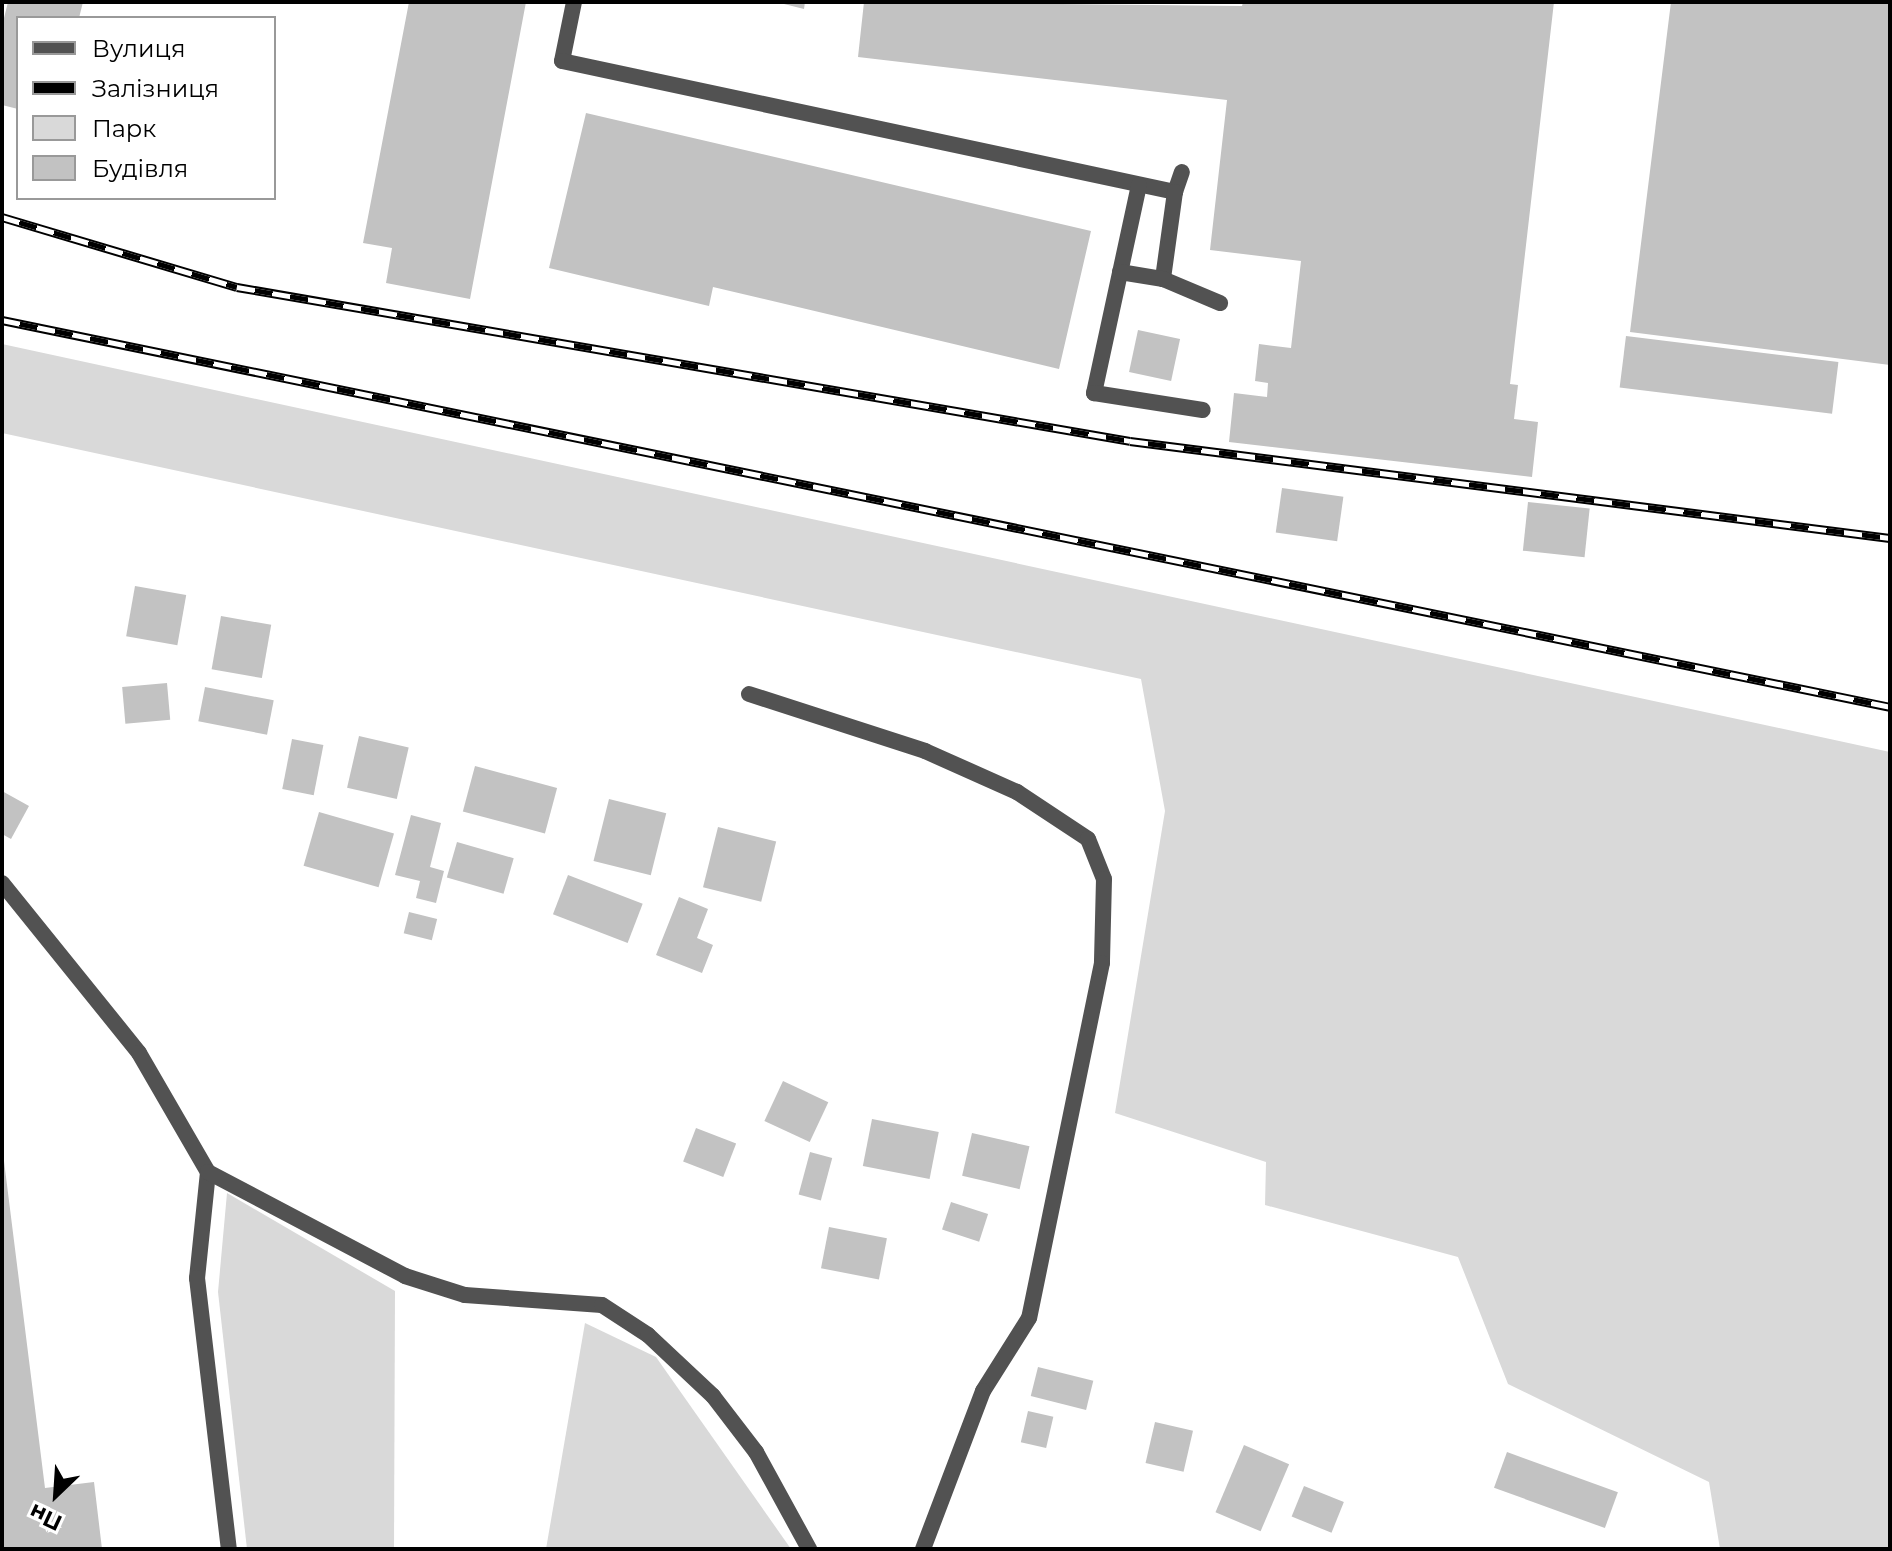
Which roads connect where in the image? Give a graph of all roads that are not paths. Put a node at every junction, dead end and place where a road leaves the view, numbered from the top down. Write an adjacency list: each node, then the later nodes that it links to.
1 (574, 2): 3 (street)
2 (1182, 172): 4 (street)
3 (1139, 185): 4 (street); 5 (street)
4 (1175, 192): 6 (street)
5 (1120, 272): 6 (street); 8 (street)
6 (1163, 279): 7 (street)
7 (1220, 303)
8 (1203, 410)
9 (749, 694): 14 (street)
10 (2, 883): 11 (street)
11 (208, 1172): 12 (street); 13 (street)
12 (229, 1549)
13 (809, 1549)
14 (923, 1549)

